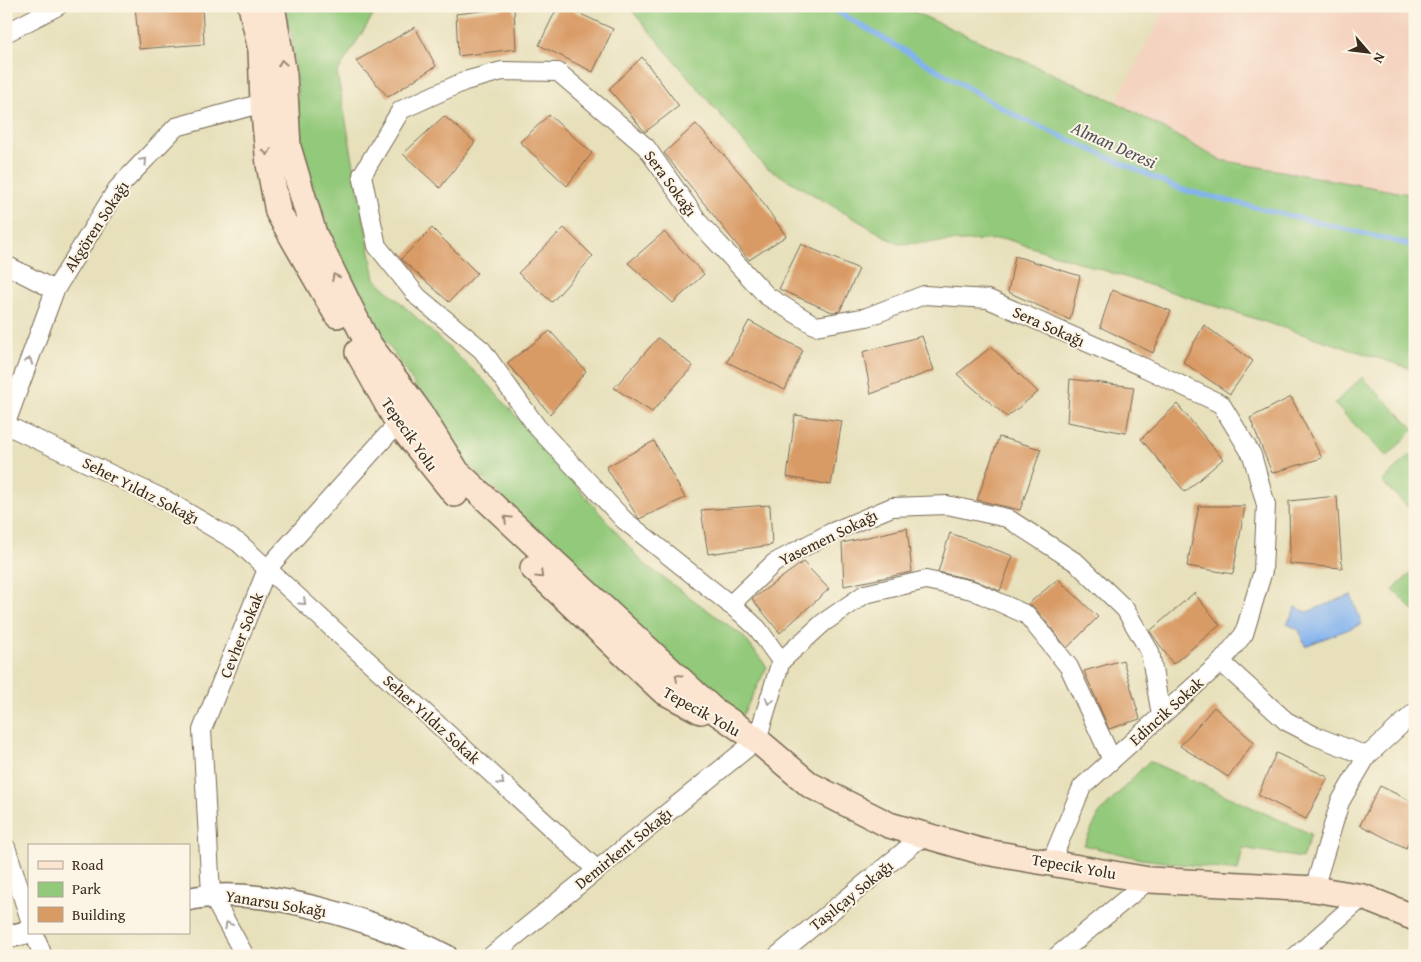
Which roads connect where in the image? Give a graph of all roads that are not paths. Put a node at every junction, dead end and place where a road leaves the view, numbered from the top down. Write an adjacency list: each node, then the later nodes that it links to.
1 (58, 6): 4 (street)
2 (251, 6): 5 (main road, Tepecik Yolu)
3 (272, 6): 5 (main road, Tepecik Yolu, one-way to 3)
4 (6, 33)
5 (274, 101): 7 (street, Akgören Sokağı, one-way to 5); 8 (main road, Tepecik Yolu)
6 (6, 265): 7 (street)
7 (55, 290): 9 (street, Akgören Sokağı, one-way to 7)
8 (407, 415): 10 (street, Cevher Sokak); 16 (main road, Tepecik Yolu)
9 (6, 424): 10 (street, Seher Yıldız Sokağı)
10 (267, 569): 22 (street, Seher Yıldız Sokak, one-way to 22); 25 (street, Cevher Sokak)
11 (730, 605): 12 (street, Sera Sokağı); 13 (street, Sera Sokağı); 15 (street, Yasemen Sokağı)
12 (781, 661): 16 (street, one-way to 16); 18 (street)
13 (1221, 662): 15 (street, Edincik Sokak); 17 (street)
14 (1415, 712): 17 (street)
15 (1161, 716): 18 (street, Edincik Sokak)
16 (756, 740): 19 (main road, Tepecik Yolu); 22 (street, Demirkent Sokağı)
17 (1367, 756): 24 (street)
18 (1112, 760): 21 (street, Edincik Sokak)
19 (925, 834): 21 (main road, Tepecik Yolu); 37 (street, Taşılçay Sokağı)
20 (6, 847): 28 (street)
21 (1051, 862): 23 (main road, Tepecik Yolu)
22 (596, 869): 36 (street, Demirkent Sokağı)
23 (1149, 880): 24 (main road, Tepecik Yolu); 38 (street)
24 (1314, 889): 26 (main road, Tepecik Yolu)
25 (211, 894): 27 (street, Yanarsu Sokağı); 34 (street, one-way to 25); 35 (street, Yanarsu Sokağı)
26 (1363, 897): 29 (main road, Tepecik Yolu); 39 (street)
27 (190, 898)
28 (28, 914)
29 (1415, 918)
30 (28, 932): 32 (street)
31 (34, 934): 33 (street)
32 (6, 937)
33 (43, 956)
34 (245, 956)
35 (446, 956)
36 (491, 956)
37 (777, 956)
38 (1057, 956)
39 (1296, 956)

